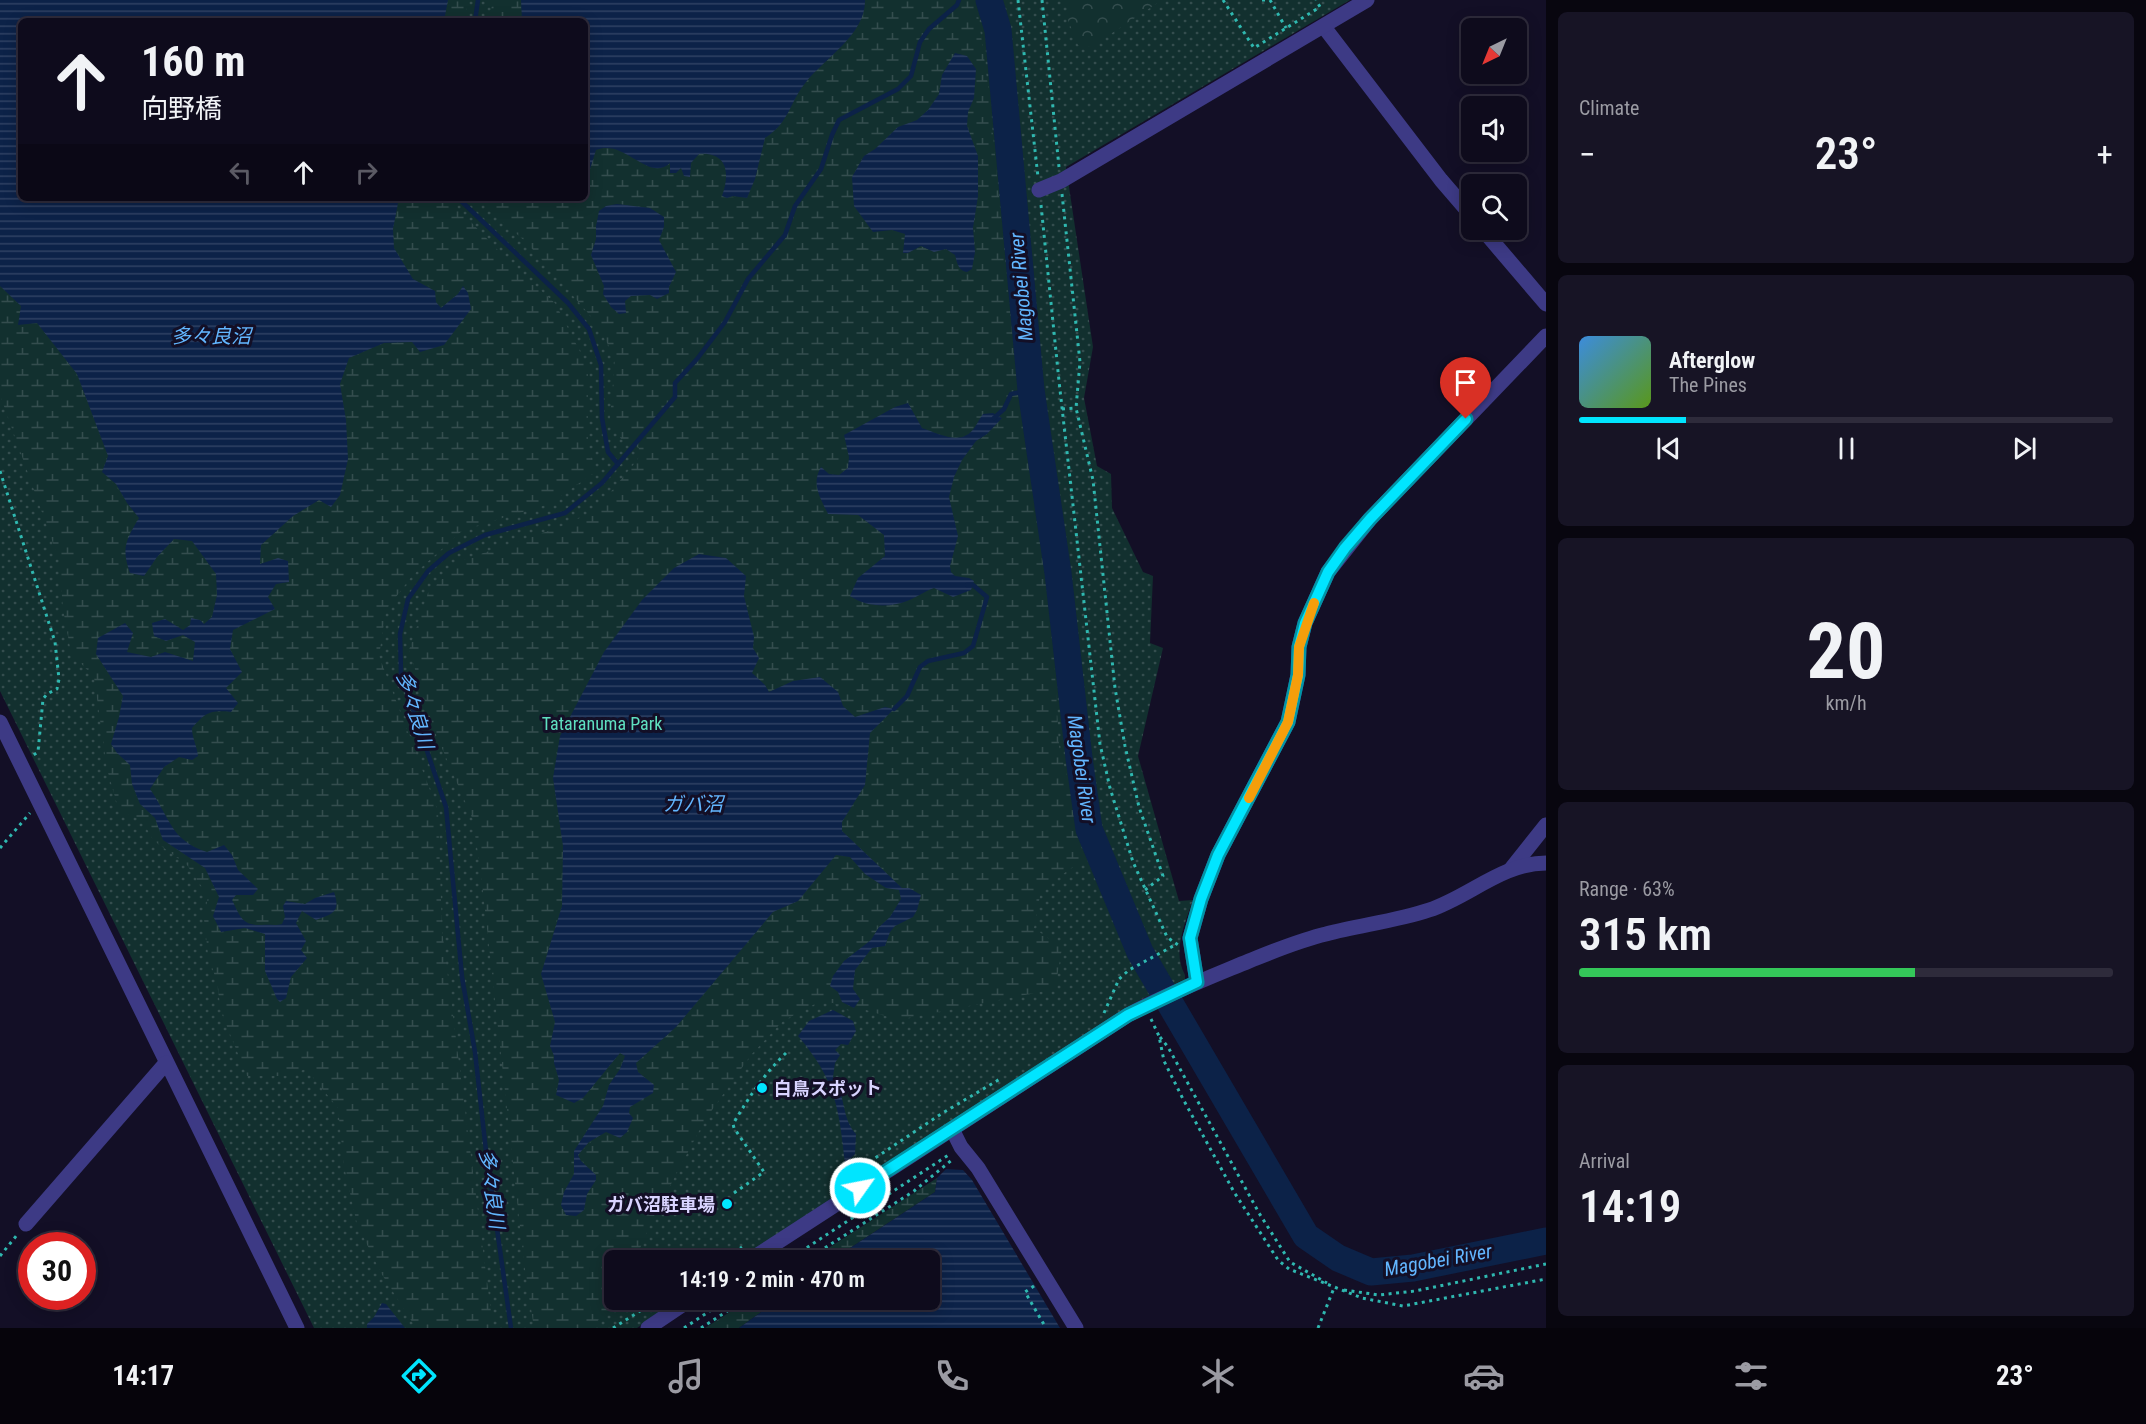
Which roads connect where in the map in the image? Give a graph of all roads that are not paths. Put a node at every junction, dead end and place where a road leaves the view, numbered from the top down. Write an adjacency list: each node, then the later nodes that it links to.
1 (1367, 0): 2 (street)
2 (1324, 27): 3 (street); 4 (street)
3 (1039, 190)
4 (1461, 203)
5 (1492, 240): 6 (street)
6 (1546, 304)
7 (1546, 336): 12 (street)
8 (0, 723): 13 (street)
9 (1546, 825): 11 (street)
10 (1546, 863): 11 (street)
11 (1511, 869): 12 (street)
12 (1192, 984): 14 (street)
13 (166, 1063): 15 (street); 18 (street)
14 (952, 1129): 16 (street); 20 (street)
15 (26, 1224)
16 (765, 1250)
17 (675, 1310): 19 (street)
18 (295, 1327)
19 (648, 1328)
20 (1076, 1328)

